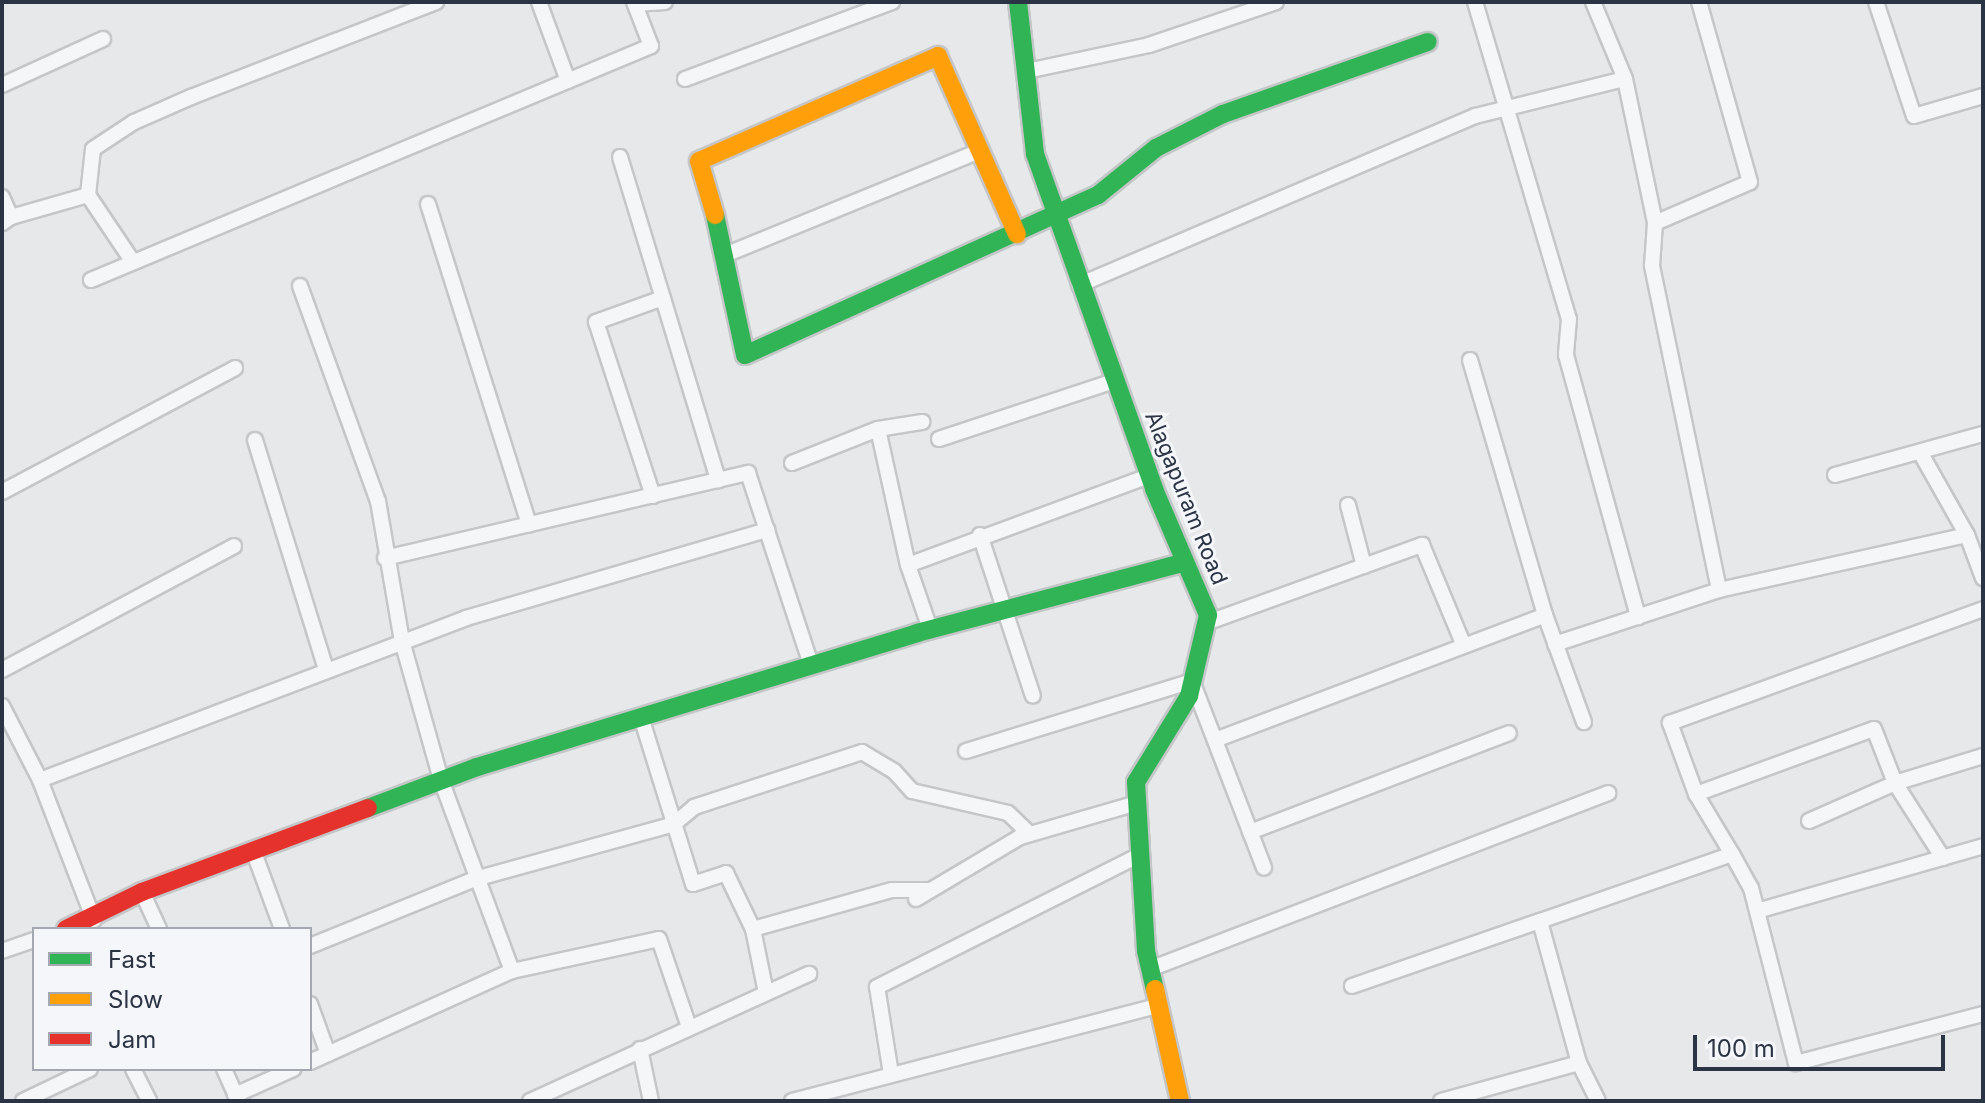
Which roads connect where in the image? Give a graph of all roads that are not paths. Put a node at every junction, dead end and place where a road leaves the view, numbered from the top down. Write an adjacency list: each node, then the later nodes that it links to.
1 (436, 2): 24 (street)
2 (539, 2): 18 (street)
3 (665, 2): 11 (street)
4 (892, 2): 16 (street)
5 (1018, 2): 15 (street, Alagapuram Road)
6 (1276, 2): 12 (street)
7 (1475, 2): 21 (street)
8 (1593, 2): 17 (street)
9 (1699, 2): 29 (street)
10 (1876, 2): 20 (street)
11 (635, 3): 18 (street)
12 (1252, 6): 15 (street)
13 (103, 39): 19 (street)
14 (1428, 42): 27 (street)
15 (1027, 71): 27 (street, Alagapuram Road)
16 (685, 79)
17 (1625, 79): 21 (street); 29 (street)
18 (568, 81): 32 (street)
19 (2, 85)
20 (1983, 96)
21 (1508, 108): 34 (street); 67 (street)
22 (980, 151): 30 (street); 31 (street); 31 (street)
23 (620, 157): 36 (street)
24 (88, 195): 28 (street); 32 (street)
25 (2, 197): 28 (street)
26 (428, 204): 53 (street)
27 (1056, 216): 30 (street); 34 (street, Alagapuram Road)
28 (7, 220)
29 (1655, 223): 63 (street)
30 (1017, 234): 31 (street)
31 (727, 254)
32 (133, 262): 33 (street)
33 (91, 280)
34 (1079, 285): 39 (street, Alagapuram Road)
35 (300, 286): 58 (street)
36 (663, 298): 49 (street); 51 (street)
37 (1470, 360): 66 (street)
38 (235, 368): 50 (street)
39 (1114, 381): 43 (street); 48 (street, Alagapuram Road)
40 (922, 422): 41 (street)
41 (878, 429): 46 (street); 60 (street)
42 (1983, 434): 45 (street)
43 (939, 439)
44 (255, 440): 75 (street)
45 (1920, 452): 47 (street); 56 (street)
46 (792, 463)
47 (1835, 475)
48 (1149, 476): 55 (street); 59 (street, Alagapuram Road)
49 (718, 480): 51 (street); 54 (street)
50 (2, 492)
51 (653, 496): 53 (street)
52 (1348, 505): 61 (street)
53 (529, 524): 58 (street)
54 (767, 530): 70 (street); 73 (street)
55 (980, 535): 60 (street); 65 (street)
56 (1967, 535): 62 (street); 63 (street)
57 (234, 546): 74 (street)
58 (385, 558): 70 (street)
59 (1185, 562): 65 (street); 68 (street, Alagapuram Road)
60 (908, 565): 69 (street)
61 (1364, 566): 68 (street); 72 (street)
62 (1983, 578)
63 (1719, 590): 67 (street)
64 (1983, 609): 89 (street)
65 (1004, 610): 69 (street); 77 (street)
66 (1545, 615): 71 (street); 72 (street)
67 (1638, 617): 71 (street)
68 (1206, 623): 76 (street)
69 (930, 629): 73 (street)
70 (402, 641): 75 (street); 86 (street)
71 (1555, 644): 80 (street)
72 (1464, 646): 82 (street)
73 (811, 665): 79 (street)
74 (2, 670)
75 (326, 670): 85 (street)
76 (1192, 681): 82 (street); 83 (street); 90 (street)
77 (1033, 696)
78 (2, 706): 85 (street)
79 (641, 717): 86 (street); 92 (street)
80 (1584, 722)
81 (1509, 733): 93 (street)
82 (1215, 740): 93 (street)
83 (966, 751)
84 (1983, 756): 87 (street)
85 (40, 780): 106 (street)
86 (441, 780): 96 (street); 101 (street)
87 (1895, 783): 89 (street); 91 (street); 99 (street)
88 (1608, 793): 115 (street)
89 (1696, 794): 97 (street)
90 (1137, 803): 94 (street); 98 (street)
91 (1809, 821)
92 (674, 824): 94 (street); 101 (street); 111 (street)
93 (1250, 832): 100 (street)
94 (1030, 834): 102 (street)
95 (1983, 846): 99 (street)
96 (253, 850): 103 (street); 110 (street)
97 (1732, 854): 105 (street); 107 (street)
98 (1138, 856): 115 (street); 132 (street)
99 (1943, 858): 105 (street)
100 (1264, 868)
101 (475, 879): 113 (street); 116 (street)
102 (930, 890): 104 (street); 111 (street)
103 (142, 892): 106 (street); 109 (street)
104 (916, 899)
105 (1757, 911): 122 (street)
106 (94, 920): 108 (street)
107 (1540, 921): 118 (street); 127 (street)
108 (72, 927)
109 (158, 927)
110 (281, 927)
111 (753, 929): 119 (street)
112 (32, 941): 114 (street)
113 (312, 945)
114 (2, 951)
115 (1150, 969): 120 (street)
116 (512, 971): 123 (street); 125 (street)
117 (809, 974): 119 (street)
118 (1352, 986)
119 (766, 993): 123 (street)
120 (1158, 1006): 132 (street); 139 (street)
121 (312, 1010): 125 (street)
122 (1983, 1014)
123 (689, 1027): 124 (street)
124 (640, 1049): 136 (street); 137 (street)
125 (328, 1054): 126 (street)
126 (312, 1061)
127 (1579, 1063): 140 (street); 141 (street)
128 (86, 1071): 134 (street)
129 (134, 1071): 135 (street)
130 (225, 1071): 133 (street)
131 (289, 1071): 133 (street)
132 (891, 1074): 138 (street)
133 (237, 1098)
134 (23, 1101)
135 (149, 1101)
136 (530, 1101)
137 (651, 1101)
138 (792, 1101)
139 (1180, 1101)
140 (1441, 1101)
141 (1598, 1101)

